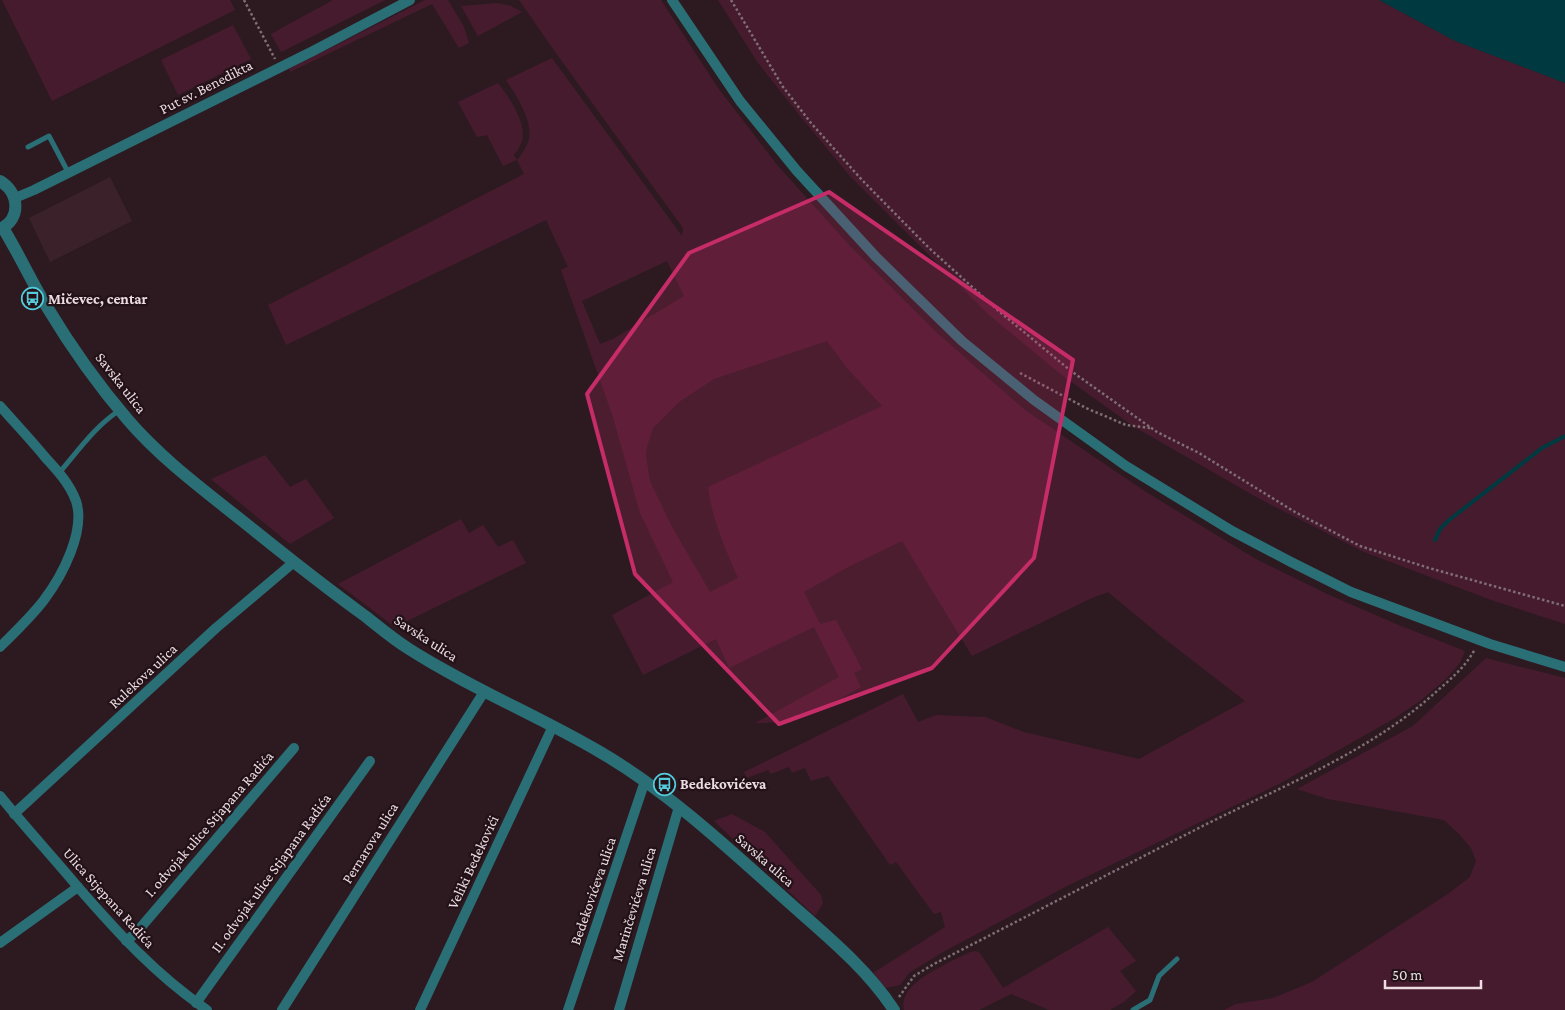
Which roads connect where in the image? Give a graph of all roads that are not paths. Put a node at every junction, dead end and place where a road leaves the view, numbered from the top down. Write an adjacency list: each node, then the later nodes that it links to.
1 (410, 0): 4 (street, Put sv. Benedikta)
2 (672, 0): 13 (street)
3 (28, 147): 4 (lane)
4 (68, 172): 6 (street, Put sv. Benedikta)
5 (0, 181): 6 (street)
6 (15, 198): 7 (street)
7 (2, 229): 9 (street, Savska ulica)
8 (0, 406): 10 (street)
9 (120, 410): 10 (lane); 11 (street, Savska ulica)
10 (59, 473): 12 (street)
11 (294, 562): 14 (street, Savska ulica); 21 (street, Rulekova ulica)
12 (0, 647)
13 (1565, 667)
14 (484, 692): 15 (street, Savska ulica); 28 (street, Pernarova ulica)
15 (553, 726): 18 (street, Savska ulica); 29 (street, Veliki Bedekovići)
16 (294, 748): 23 (street, I. odvojak ulice Stjapana Radića)
17 (370, 762): 26 (street, II. odvojak ulice Stjapana Radića)
18 (645, 781): 20 (street, Savska ulica); 30 (street, Bedekovićeva ulica)
19 (0, 796): 21 (street, Ulica Stjepana Radića)
20 (679, 807): 31 (street, Marinčevićeva ulica); 32 (street, Savska ulica)
21 (14, 814): 22 (street, Ulica Stjepana Radića)
22 (78, 887): 23 (street, Ulica Stjepana Radića); 24 (street)
23 (126, 941): 26 (street, Ulica Stjepana Radića)
24 (0, 943)
25 (1177, 959): 33 (lane)
26 (196, 1003): 27 (street, Ulica Stjepana Radića)
27 (207, 1010)
28 (282, 1010)
29 (420, 1010)
30 (568, 1010)
31 (619, 1010)
32 (893, 1010)
33 (1133, 1010)

